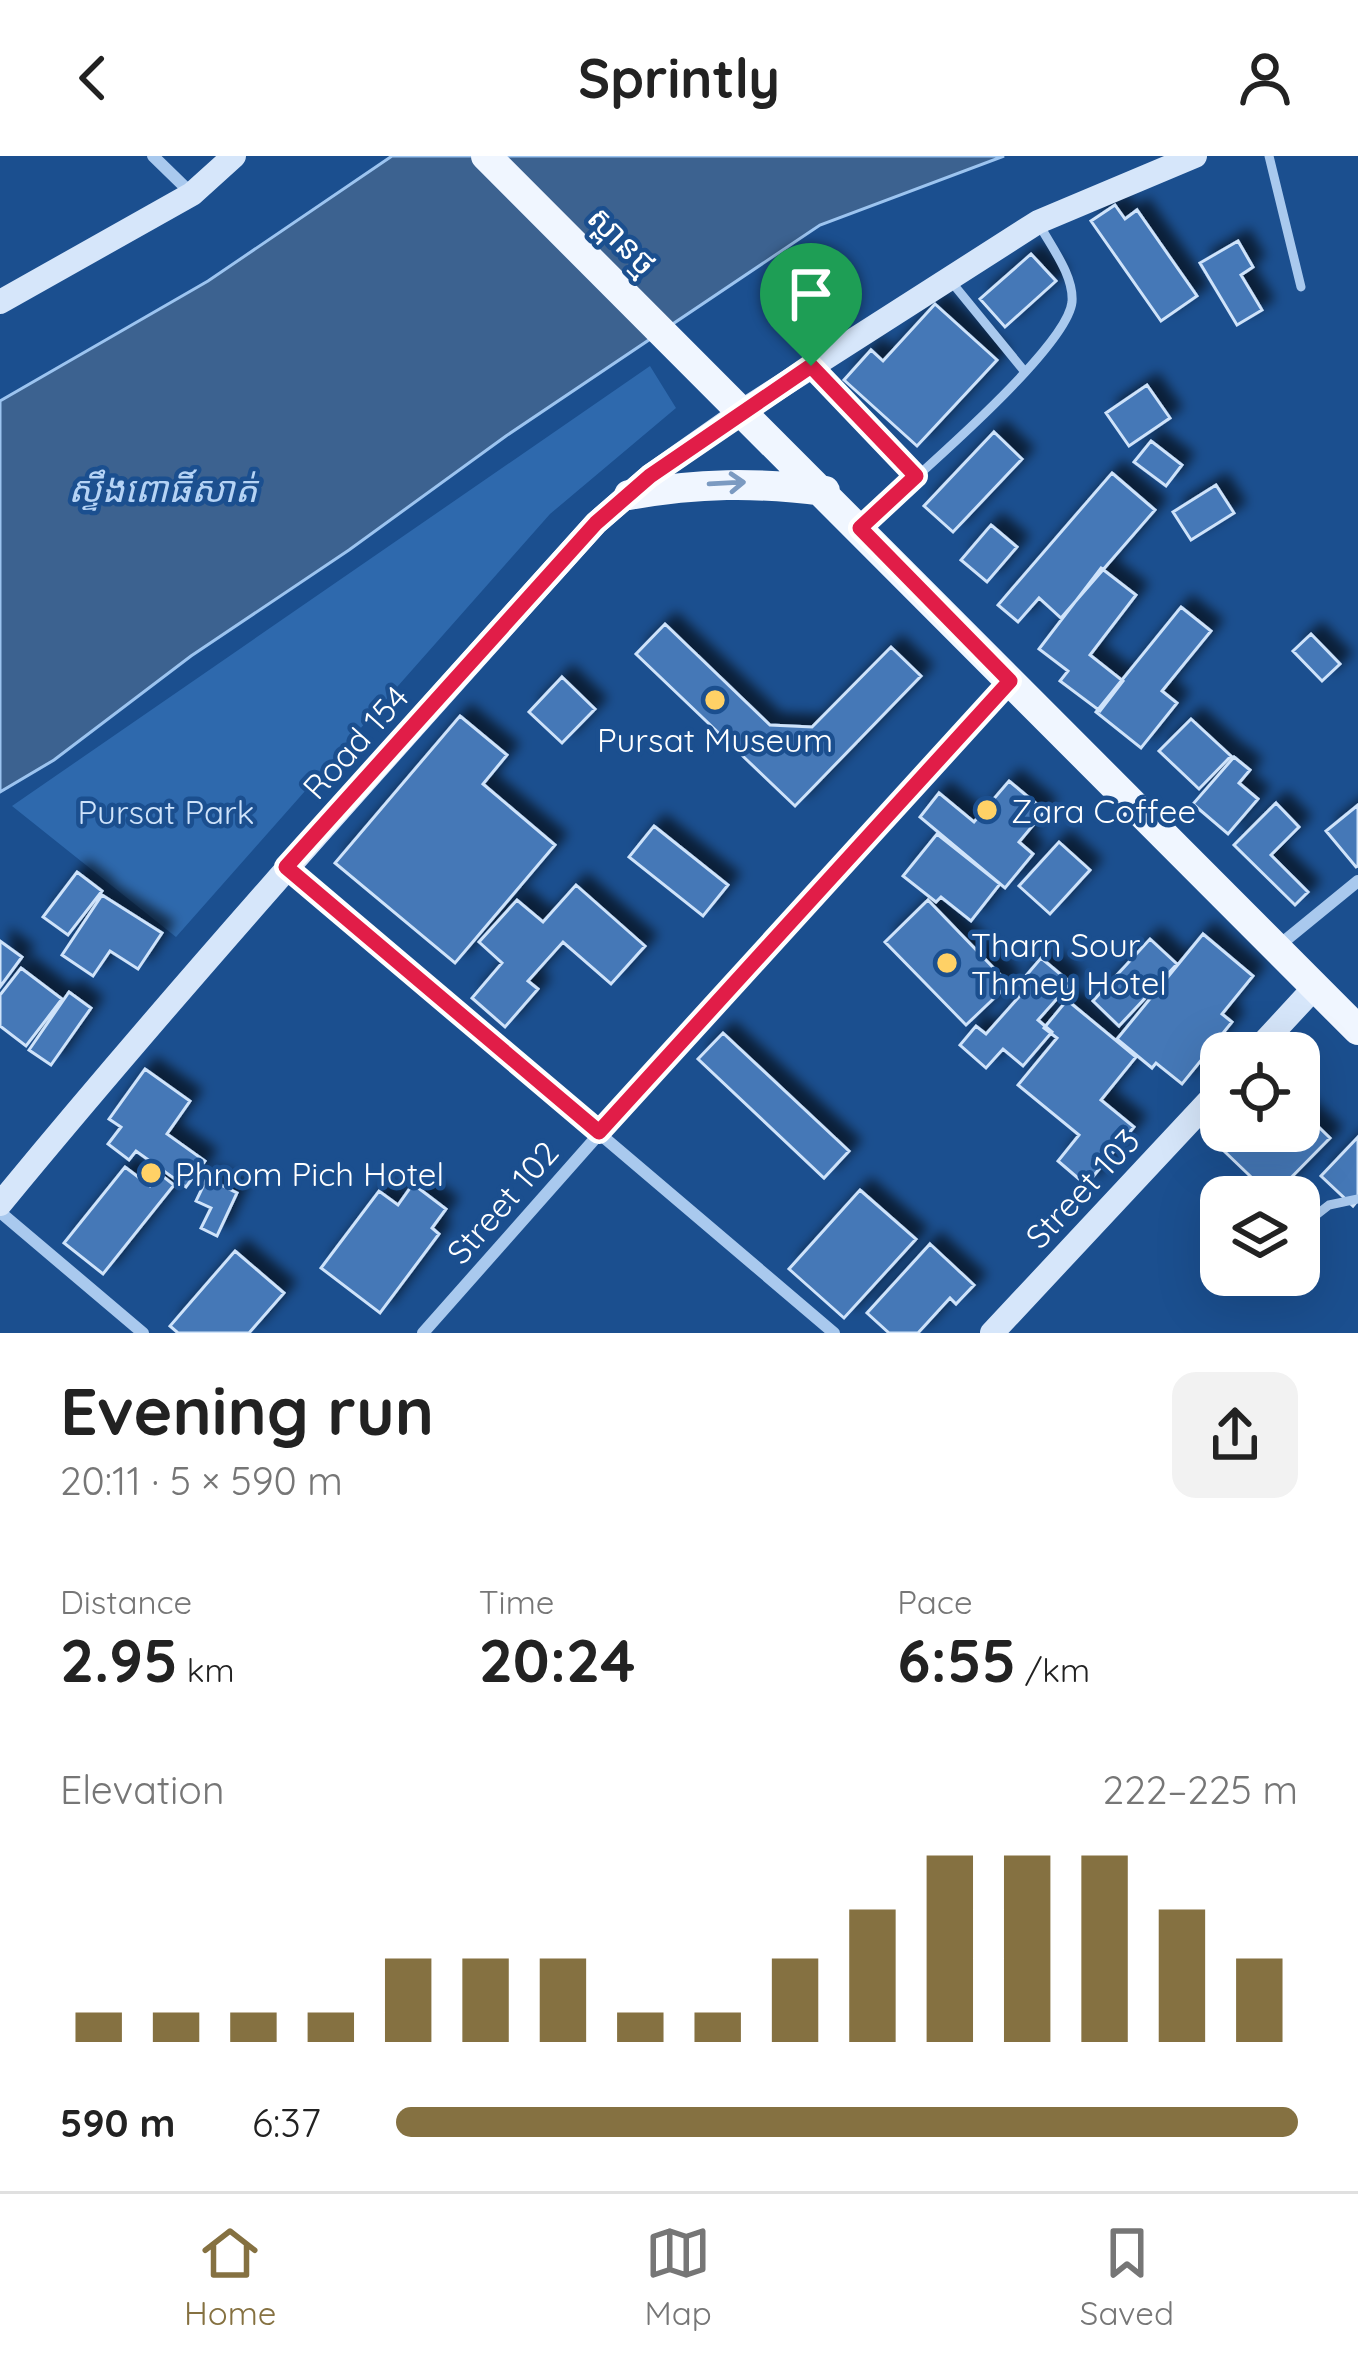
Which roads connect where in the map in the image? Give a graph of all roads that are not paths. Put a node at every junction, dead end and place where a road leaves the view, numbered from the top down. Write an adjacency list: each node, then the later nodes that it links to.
1 (153, 156): 6 (street)
2 (233, 156): 6 (main road)
3 (487, 156): 13 (main road, ស្ពានថ្ម)
4 (1196, 156): 7 (main road, Road 154)
5 (1269, 156): 9 (lane)
6 (191, 194): 10 (main road)
7 (1038, 222): 8 (main road, Road 154); 12 (lane)
8 (949, 278): 11 (main road, Road 154); 12 (lane)
9 (1301, 287)
10 (0, 302)
11 (811, 366): 13 (main road, Road 154); 14 (lane)
12 (1025, 372): 14 (lane)
13 (744, 410): 15 (main road, ស្ពានថ្ម); 16 (main road, Road 154)
14 (916, 476): 17 (lane)
15 (825, 491): 16 (main road, one-way to 15); 17 (main road, ស្ពានថ្ម)
16 (629, 495): 19 (main road, Road 154)
17 (860, 528): 18 (main road, ស្ពានថ្ម)
18 (1010, 681): 21 (main road, ស្ពានថ្ម); 26 (street, Street 102)
19 (286, 867): 26 (street); 28 (main road, Road 154)
20 (1358, 881): 21 (street)
21 (1276, 948): 22 (main road, ស្ពានថ្ម)
22 (1316, 987): 23 (main road, ស្ពានថ្ម); 24 (main road)
23 (1358, 1030)
24 (1274, 1032)
25 (1200, 1110): 33 (main road, Street 103)
26 (599, 1132): 31 (street, Street 102); 32 (street)
27 (1358, 1199): 29 (lane)
28 (0, 1208): 30 (street)
29 (1320, 1212)
30 (143, 1333)
31 (423, 1333)
32 (834, 1333)
33 (992, 1333)

